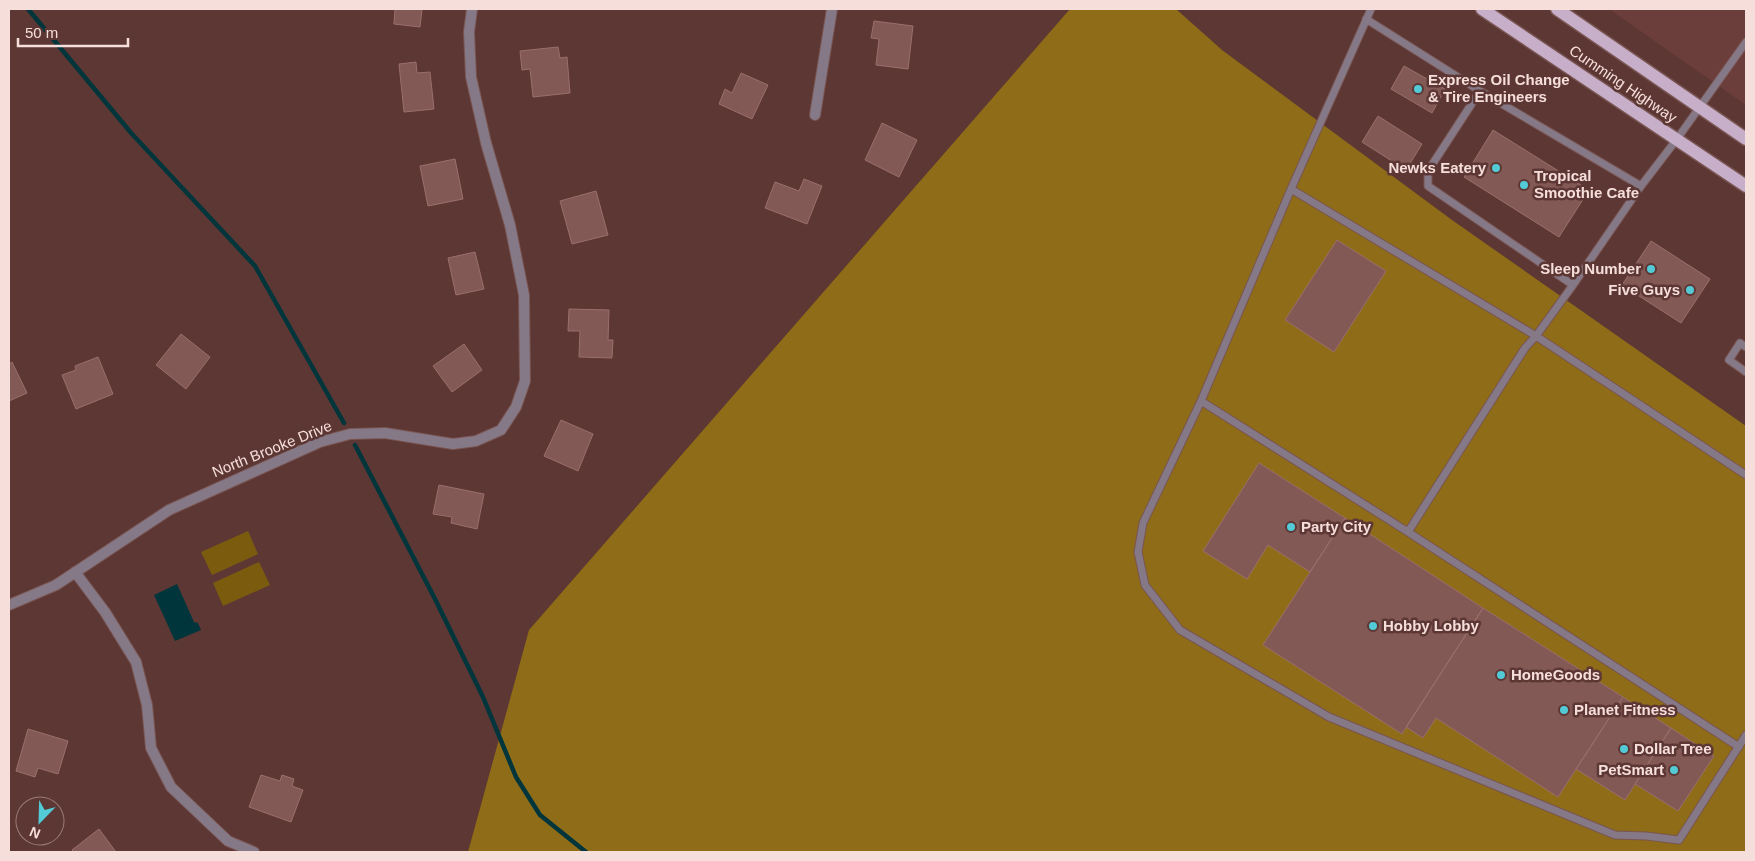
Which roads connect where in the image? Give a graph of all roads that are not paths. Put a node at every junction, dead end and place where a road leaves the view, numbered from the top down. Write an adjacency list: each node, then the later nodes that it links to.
1 (472, 9): 23 (street, North Brooke Drive)
2 (832, 9): 10 (street)
3 (1371, 9): 6 (lane)
4 (1482, 9): 12 (main road, Cumming Highway)
5 (1557, 9): 9 (main road, Cumming Highway)
6 (1366, 19): 8 (lane); 15 (lane)
7 (1746, 42): 9 (lane)
8 (1480, 91): 13 (lane); 16 (lane)
9 (1699, 107): 11 (main road, Cumming Highway); 12 (lane)
10 (815, 116)
11 (1746, 138)
12 (1677, 139): 13 (lane); 14 (main road, Cumming Highway)
13 (1641, 186): 16 (lane)
14 (1746, 186)
15 (1291, 189): 17 (lane); 20 (lane)
16 (1574, 285): 17 (lane)
17 (1536, 336): 21 (lane); 22 (lane)
18 (1746, 347): 19 (lane)
19 (1746, 372)
20 (1201, 401): 22 (lane); 26 (lane)
21 (1746, 475)
22 (1408, 532): 26 (lane)
23 (75, 572): 24 (street, North Brooke Drive); 27 (street)
24 (9, 605)
25 (1746, 735): 26 (lane)
26 (1739, 747)
27 (254, 852)

